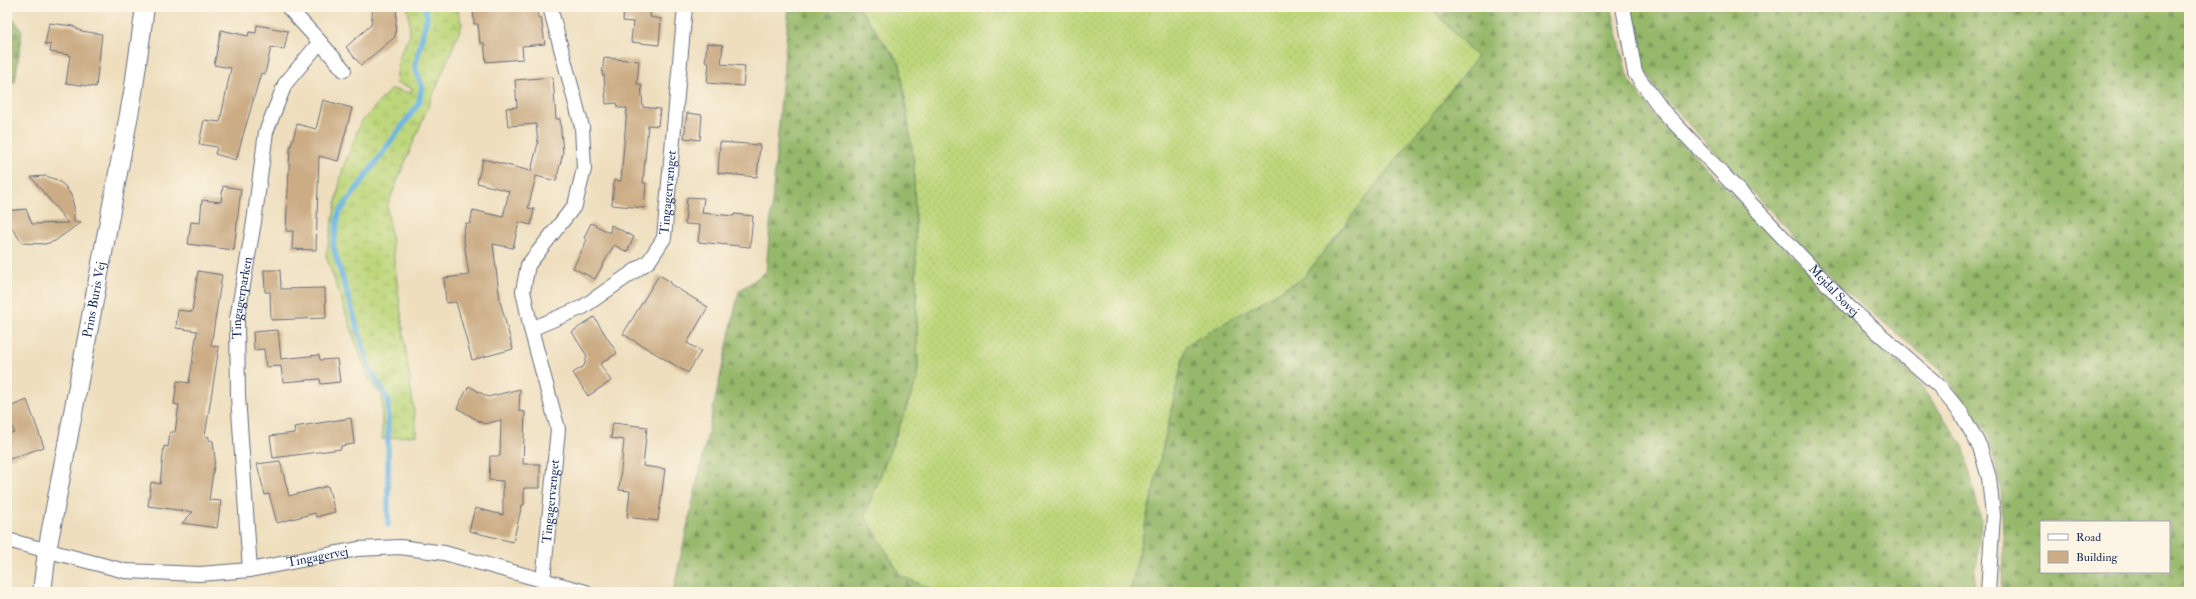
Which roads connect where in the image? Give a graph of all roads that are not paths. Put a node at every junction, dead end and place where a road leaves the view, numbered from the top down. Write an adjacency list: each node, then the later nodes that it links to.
1 (145, 7): 10 (street, Prins Buris Vej)
2 (288, 7): 6 (street)
3 (550, 7): 8 (street, Tingagervænget)
4 (685, 7): 8 (street, Tingagervænget)
5 (1623, 7): 15 (street, Mejdal Søvej)
6 (320, 42): 7 (street); 11 (street, Tingagerparken)
7 (344, 70)
8 (531, 329): 12 (street, Tingagervænget)
9 (7, 540): 10 (street, Tingagervej)
10 (47, 551): 11 (street, Tingagervej); 13 (street, Prins Buris Vej)
11 (250, 570): 12 (street, Tingagervej)
12 (543, 581): 14 (street, Tingagervej)
13 (42, 592)
14 (586, 592)
15 (1988, 592)

